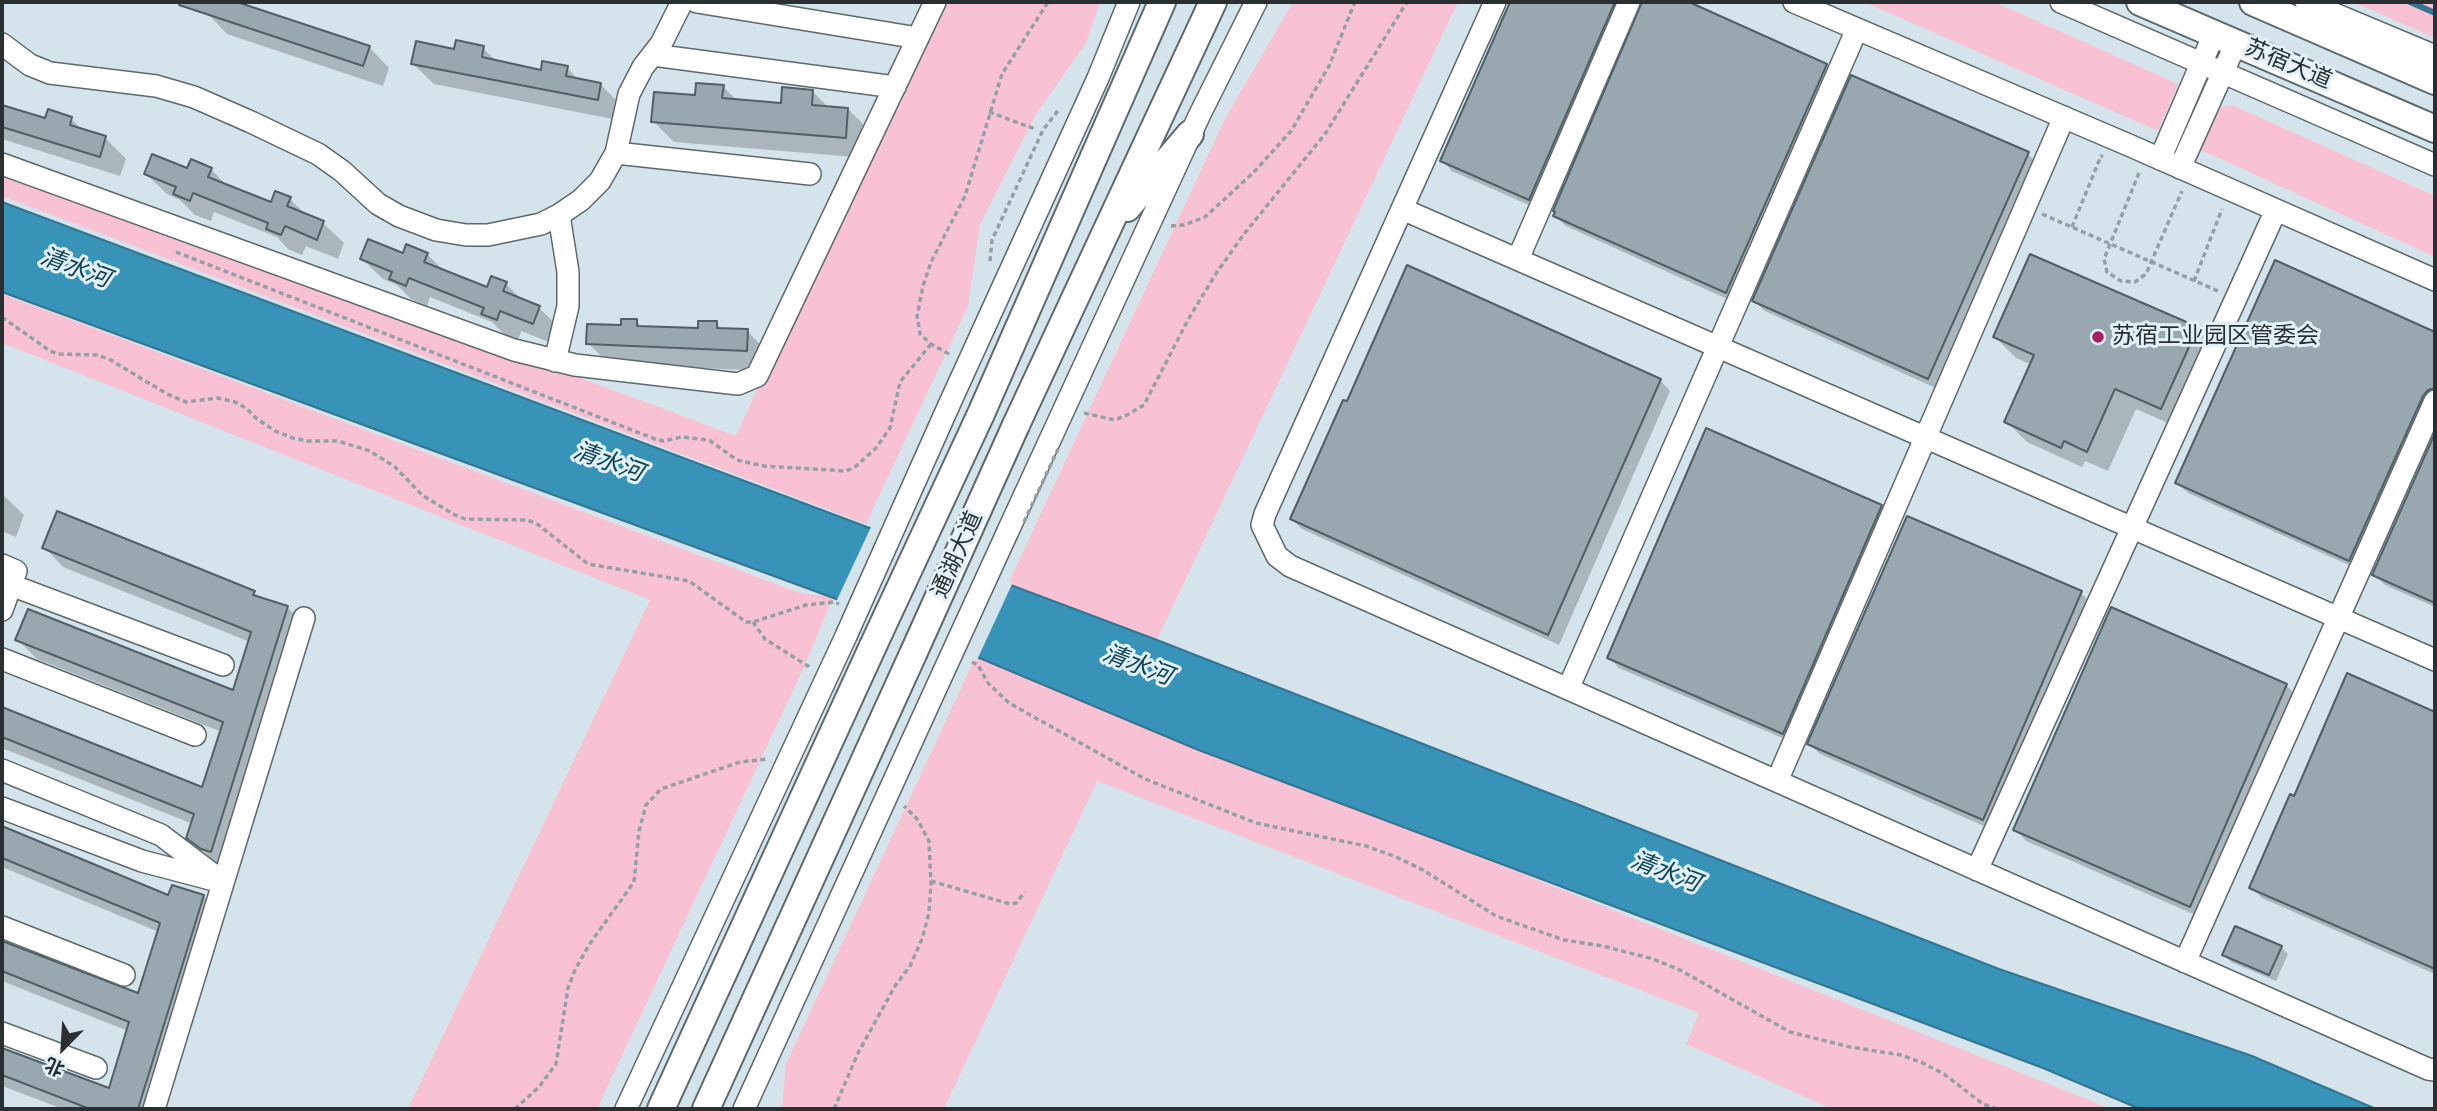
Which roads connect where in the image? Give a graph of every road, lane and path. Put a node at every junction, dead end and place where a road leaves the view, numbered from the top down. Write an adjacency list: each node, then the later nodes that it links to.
1 (682, 2): 22 (street)
2 (697, 2): 19 (street)
3 (935, 2): 19 (street)
4 (1048, 2): 28 (path)
5 (1129, 2): 96 (street, bridge)
6 (1162, 2): 97 (main road, 通湖大道, bridge)
7 (1213, 2): 50 (main road, 通湖大道)
8 (1256, 2): 32 (street)
9 (1355, 2): 48 (path)
10 (1408, 2): 62 (path)
11 (1495, 2): 45 (street)
12 (1629, 2): 52 (street)
13 (1794, 2): 18 (street)
14 (2061, 2): 24 (street)
15 (2140, 2): 20 (main road, 苏宿大道)
16 (2253, 2): 26 (main road, 苏宿大道)
17 (2306, 2): 23 (street)
18 (1857, 29): 29 (street); 58 (street)
19 (918, 38): 27 (street)
20 (2225, 38): 24 (street); 25 (street); 30 (main road, 苏宿大道)
21 (2, 44): 47 (street)
22 (653, 55): 27 (street); 33 (street)
23 (2435, 56)
24 (2202, 63): 25 (street); 37 (street)
25 (2222, 72): 36 (street); 40 (street)
26 (2435, 80)
27 (895, 88): 60 (street)
28 (989, 112): 31 (path); 59 (path)
29 (2064, 117): 37 (street); 44 (street)
30 (2435, 128)
31 (1035, 130)
32 (1190, 134): 50 (main road); 99 (street, bridge)
33 (617, 153): 39 (street); 47 (street)
34 (2114, 162): 49 (path)
35 (2, 164): 60 (street)
36 (2435, 165)
37 (2155, 168): 38 (path); 38 (path); 40 (street)
38 (2139, 173): 51 (path)
39 (810, 174)
40 (2175, 177): 41 (path); 41 (path); 46 (street)
41 (2182, 192): 42 (path); 53 (path)
42 (2192, 196)
43 (2213, 205): 54 (path)
44 (2025, 206): 49 (path); 63 (street)
45 (1402, 209): 52 (street); 77 (street)
46 (2276, 210): 55 (street); 56 (street)
47 (559, 215): 60 (street)
48 (1159, 226)
49 (2072, 227): 51 (path)
50 (1105, 233): 98 (main road, 通湖大道, bridge)
51 (2109, 243): 53 (path); 53 (path)
52 (1518, 260): 58 (street)
53 (2152, 262): 54 (path)
54 (2194, 281): 56 (path)
55 (2435, 281)
56 (2235, 299): 64 (street)
57 (2, 317): 71 (path)
58 (1718, 347): 63 (street); 77 (street)
59 (958, 359)
60 (555, 361)
61 (2435, 401): 70 (street)
62 (1075, 411)
63 (1926, 437): 64 (street); 81 (street)
64 (2132, 528): 70 (street); 84 (street)
65 (2, 565): 66 (street)
66 (11, 585): 68 (street); 75 (street)
67 (846, 607): 71 (path)
68 (2, 610)
69 (304, 618): 86 (street)
70 (2339, 618): 74 (street); 89 (street)
71 (753, 622): 76 (path)
72 (2, 659): 78 (street)
73 (966, 660): 101 (path)
74 (2435, 660)
75 (223, 665)
76 (816, 671)
77 (1568, 689): 81 (street)
78 (195, 734)
79 (776, 758): 95 (path)
80 (2, 770): 86 (street)
81 (1777, 781): 84 (street)
82 (897, 800): 85 (path)
83 (2, 808): 86 (street)
84 (1977, 870): 89 (street)
85 (931, 881): 87 (path); 100 (path)
86 (223, 882): 94 (street)
87 (1025, 892)
88 (2, 928): 90 (street)
89 (2185, 962): 93 (street)
90 (124, 975)
91 (2, 1032): 92 (street)
92 (96, 1068)
93 (2435, 1070)
94 (154, 1109)
95 (515, 1109)
96 (626, 1109)
97 (662, 1109)
98 (706, 1109)
99 (744, 1109)
100 (834, 1109)
101 (1997, 1109)

